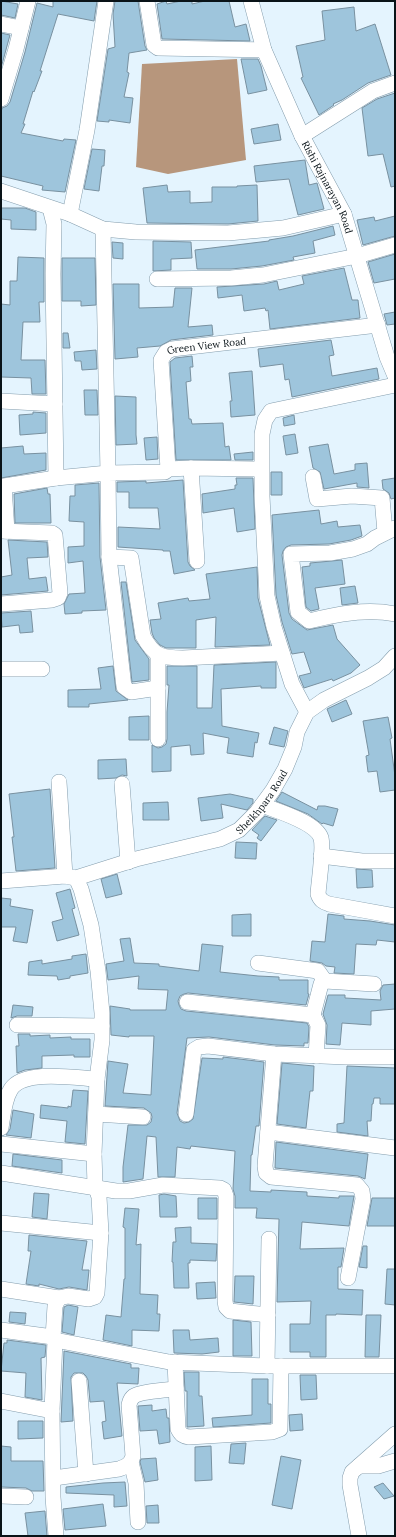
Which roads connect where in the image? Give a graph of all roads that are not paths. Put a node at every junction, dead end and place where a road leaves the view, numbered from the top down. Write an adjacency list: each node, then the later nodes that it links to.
1 (28, 1): 6 (street)
2 (106, 1): 13 (street)
3 (147, 1): 7 (street)
4 (251, 1): 7 (street, Rishi Rajnarayan Road)
5 (1, 24): 6 (street)
6 (21, 28): 9 (street)
7 (264, 50): 10 (street, Rishi Rajnarayan Road)
8 (395, 83): 10 (street)
9 (1, 99)
10 (302, 136): 14 (street, Rishi Rajnarayan Road)
11 (1, 191): 12 (street)
12 (50, 208): 13 (street); 23 (street)
13 (70, 214): 15 (street)
14 (344, 214): 15 (street); 17 (street, Rishi Rajnarayan Road)
15 (102, 229): 27 (street)
16 (395, 245): 17 (street)
17 (357, 256): 18 (street); 19 (street, Rishi Rajnarayan Road)
18 (157, 279)
19 (378, 325): 20 (street, Rishi Rajnarayan Road); 25 (street, Green View Road)
20 (395, 376)
21 (395, 385): 26 (street)
22 (1, 401): 23 (street)
23 (55, 404): 29 (street)
24 (191, 468): 25 (street); 26 (street); 34 (street)
25 (168, 469): 27 (street)
26 (261, 469): 37 (street)
27 (108, 473): 29 (street); 33 (street)
28 (313, 477): 31 (street)
29 (56, 478): 30 (street)
30 (2, 486): 32 (street)
31 (390, 530): 36 (street)
32 (4, 531): 35 (street)
33 (109, 557): 38 (street); 42 (street)
34 (197, 561)
35 (1, 604)
36 (395, 614)
37 (282, 654): 38 (street); 43 (street)
38 (158, 656): 42 (street)
39 (395, 656): 43 (street, Sheikhpara Road)
40 (1, 669): 41 (street)
41 (42, 670)
42 (158, 688): 44 (street)
43 (307, 712): 47 (street, Sheikhpara Road)
44 (158, 739)
45 (59, 782): 51 (street)
46 (122, 784): 50 (street)
47 (262, 805): 48 (street); 50 (street, Sheikhpara Road)
48 (321, 856): 49 (street); 53 (street)
49 (395, 861)
50 (128, 862): 51 (street, Sheikhpara Road)
51 (70, 877): 52 (street, Sheikhpara Road); 60 (street)
52 (1, 880)
53 (395, 916)
54 (258, 963): 55 (street)
55 (325, 981): 56 (street); 58 (street)
56 (374, 984)
57 (187, 1002): 58 (street)
58 (313, 1015): 62 (street)
59 (17, 1025): 60 (street)
60 (102, 1026): 64 (street)
61 (274, 1054): 62 (street); 66 (street); 69 (street)
62 (316, 1056): 63 (street)
63 (395, 1057)
64 (97, 1079): 65 (street); 68 (street)
65 (96, 1114): 67 (street); 72 (street)
66 (186, 1114)
67 (142, 1117)
68 (1, 1128)
69 (268, 1132): 71 (street); 78 (street)
70 (1, 1144): 72 (street)
71 (395, 1148)
72 (94, 1154): 74 (street)
73 (1, 1173): 74 (street)
74 (96, 1188): 76 (street); 81 (street)
75 (1, 1223): 76 (street)
76 (100, 1233): 80 (street)
77 (269, 1239): 81 (street)
78 (348, 1278)
79 (1, 1289): 80 (street)
80 (59, 1298): 83 (street)
81 (268, 1315): 85 (street)
82 (1, 1330): 83 (street)
83 (54, 1338): 84 (street); 90 (street)
84 (175, 1362): 85 (street); 88 (street)
85 (274, 1366): 86 (street); 88 (street)
86 (395, 1366)
87 (79, 1381): 95 (street)
88 (176, 1389): 93 (street)
89 (1, 1401): 90 (street)
90 (52, 1411): 96 (street)
91 (395, 1434): 94 (street)
92 (395, 1461): 94 (street)
93 (131, 1462): 95 (street); 99 (street)
94 (359, 1466): 101 (street)
95 (86, 1474): 96 (street)
96 (54, 1478): 100 (street)
97 (1, 1496): 98 (street)
98 (26, 1497)
99 (138, 1522)
100 (56, 1536)
101 (359, 1536)

